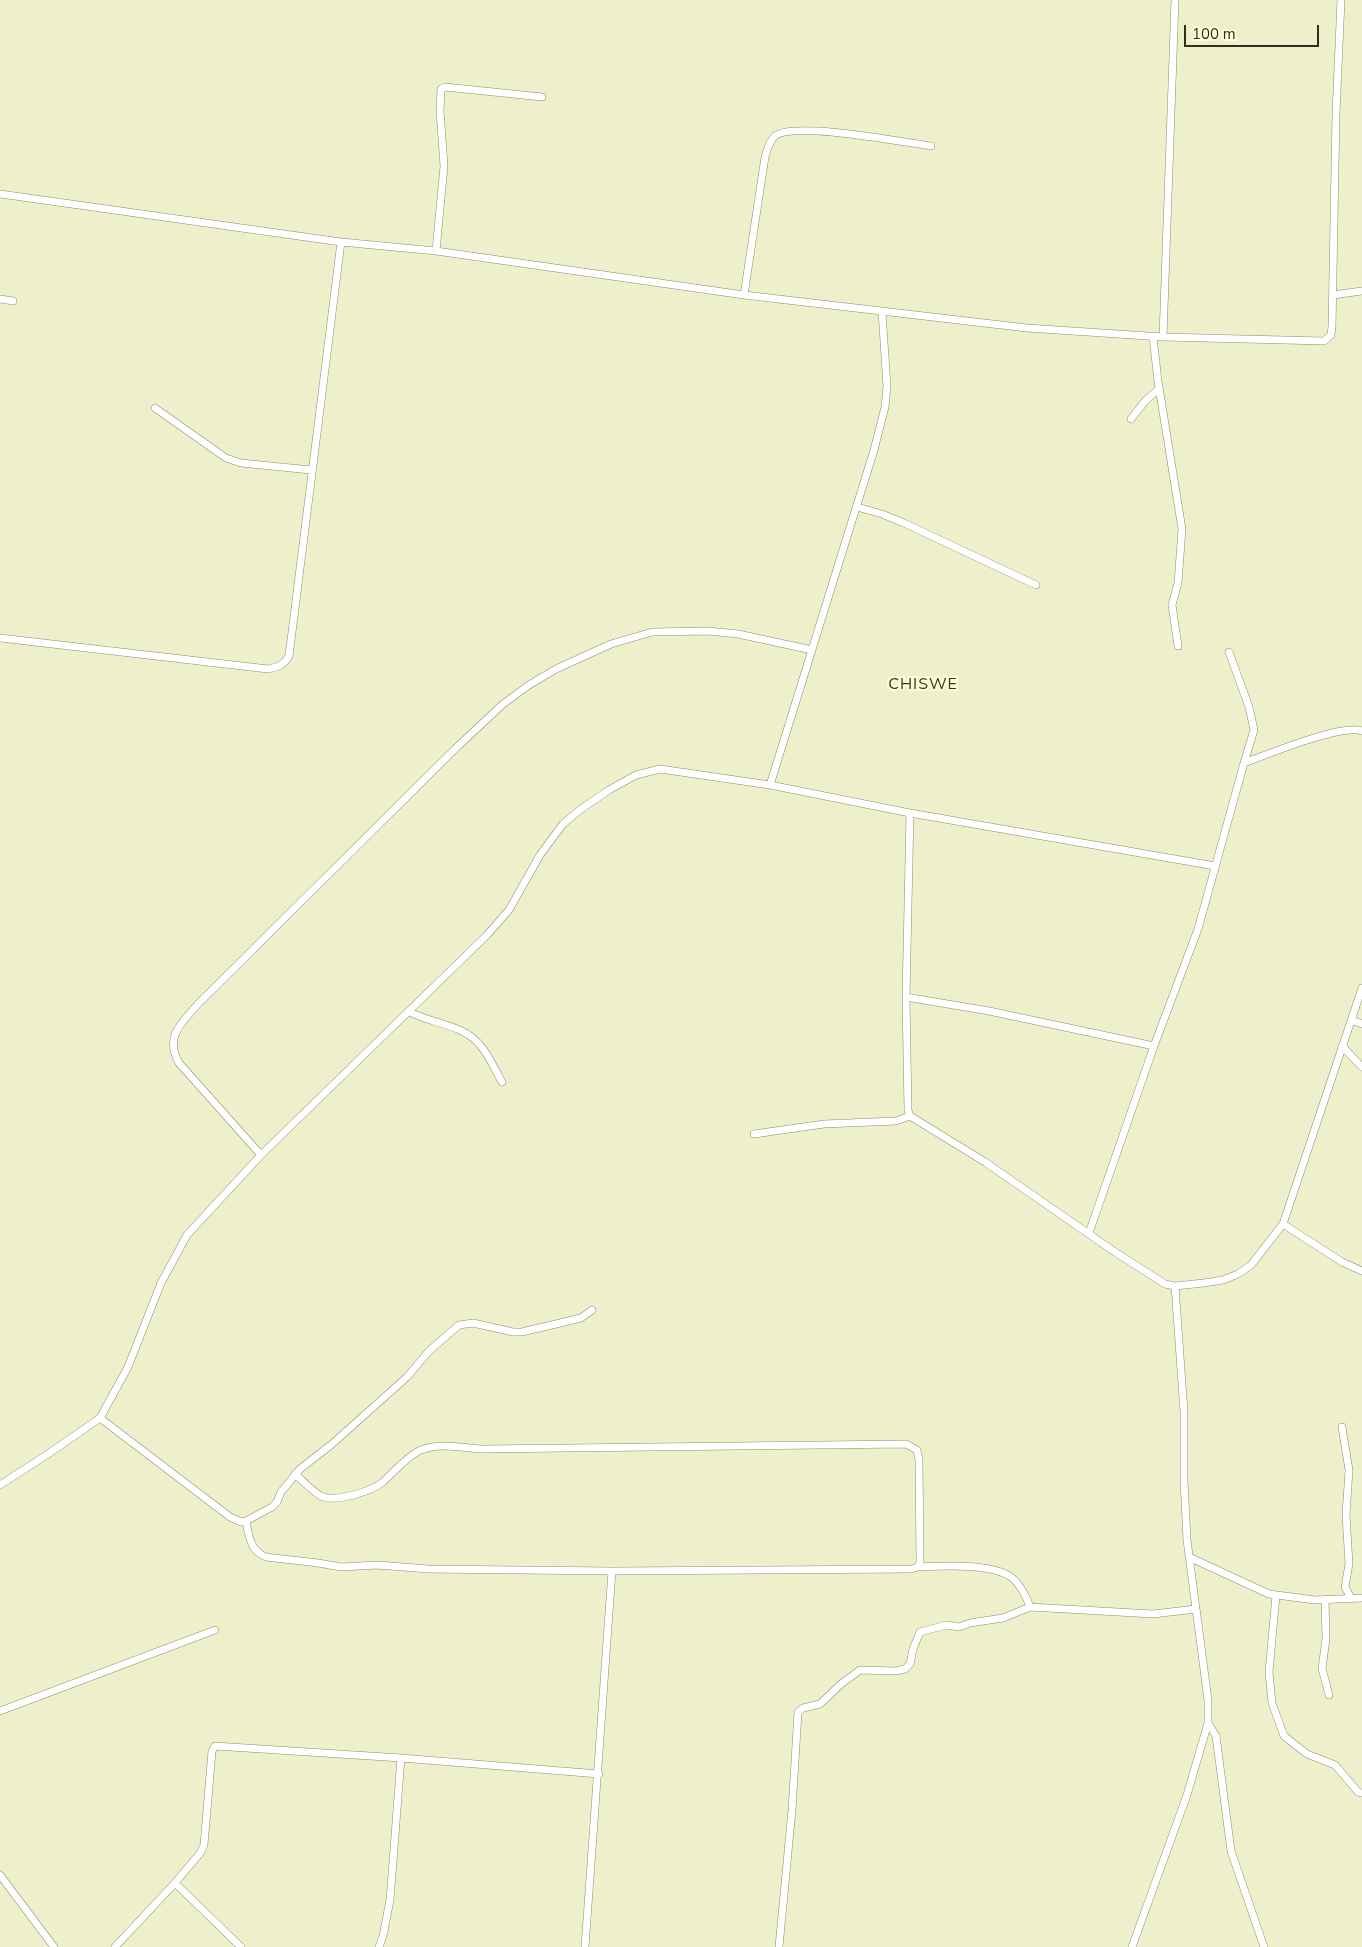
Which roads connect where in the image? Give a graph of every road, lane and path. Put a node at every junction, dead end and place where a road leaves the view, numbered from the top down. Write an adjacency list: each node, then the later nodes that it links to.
1 (1175, 0): 15 (street)
2 (1341, 0): 10 (street)
3 (542, 97): 7 (street)
4 (931, 146): 9 (street)
5 (0, 194): 6 (street)
6 (340, 242): 7 (street); 19 (street)
7 (436, 251): 9 (street)
8 (1362, 291): 10 (street)
9 (744, 295): 13 (street)
10 (1333, 295): 15 (street)
11 (0, 299): 12 (street)
12 (12, 301)
13 (882, 312): 14 (street); 20 (street)
14 (1153, 337): 15 (street); 16 (street)
15 (1163, 337)
16 (1159, 390): 18 (street); 23 (street)
17 (155, 408): 19 (street)
18 (1131, 418)
19 (311, 470): 22 (street)
20 (857, 507): 21 (street); 24 (street)
21 (1036, 585)
22 (0, 638)
23 (1178, 646)
24 (812, 650): 28 (street); 42 (street)
25 (1229, 652): 27 (street)
26 (1362, 731): 27 (street)
27 (1244, 763): 30 (street)
28 (770, 786): 29 (street); 33 (street)
29 (910, 813): 30 (street); 32 (street)
30 (1215, 866): 36 (street)
31 (1362, 988): 34 (street)
32 (906, 996): 36 (street); 40 (street)
33 (410, 1012): 39 (street); 42 (street)
34 (1351, 1020): 35 (street); 37 (street)
35 (1362, 1024)
36 (1154, 1046): 44 (street)
37 (1342, 1046): 38 (street); 43 (street)
38 (1362, 1067)
39 (502, 1082)
40 (910, 1116): 41 (street); 44 (street)
41 (754, 1134)
42 (261, 1155): 48 (street)
43 (1283, 1224): 45 (street); 46 (street)
44 (1089, 1232): 46 (street)
45 (1362, 1271)
46 (1176, 1286): 53 (street)
47 (592, 1310): 50 (street)
48 (100, 1418): 51 (street); 52 (street)
49 (1342, 1428): 57 (street)
50 (295, 1474): 52 (street); 54 (street)
51 (0, 1485)
52 (246, 1521): 55 (street)
53 (1190, 1558): 56 (street); 61 (street)
54 (918, 1567): 55 (street); 60 (street)
55 (612, 1571): 67 (street)
56 (1276, 1595): 59 (street); 68 (street)
57 (1351, 1598): 58 (street); 59 (street)
58 (1362, 1598)
59 (1325, 1600): 63 (street)
60 (1030, 1607): 61 (street); 76 (street)
61 (1196, 1609): 65 (street)
62 (214, 1630): 64 (street)
63 (1329, 1696)
64 (0, 1711)
65 (1208, 1723): 77 (street); 78 (street)
66 (401, 1758): 67 (street); 70 (street); 74 (street)
67 (599, 1774): 75 (street)
68 (1362, 1793)
69 (0, 1875): 71 (street)
70 (175, 1883): 72 (street); 73 (street)
71 (54, 1947)
72 (115, 1947)
73 (242, 1947)
74 (379, 1947)
75 (585, 1947)
76 (779, 1947)
77 (1132, 1947)
78 (1264, 1947)

